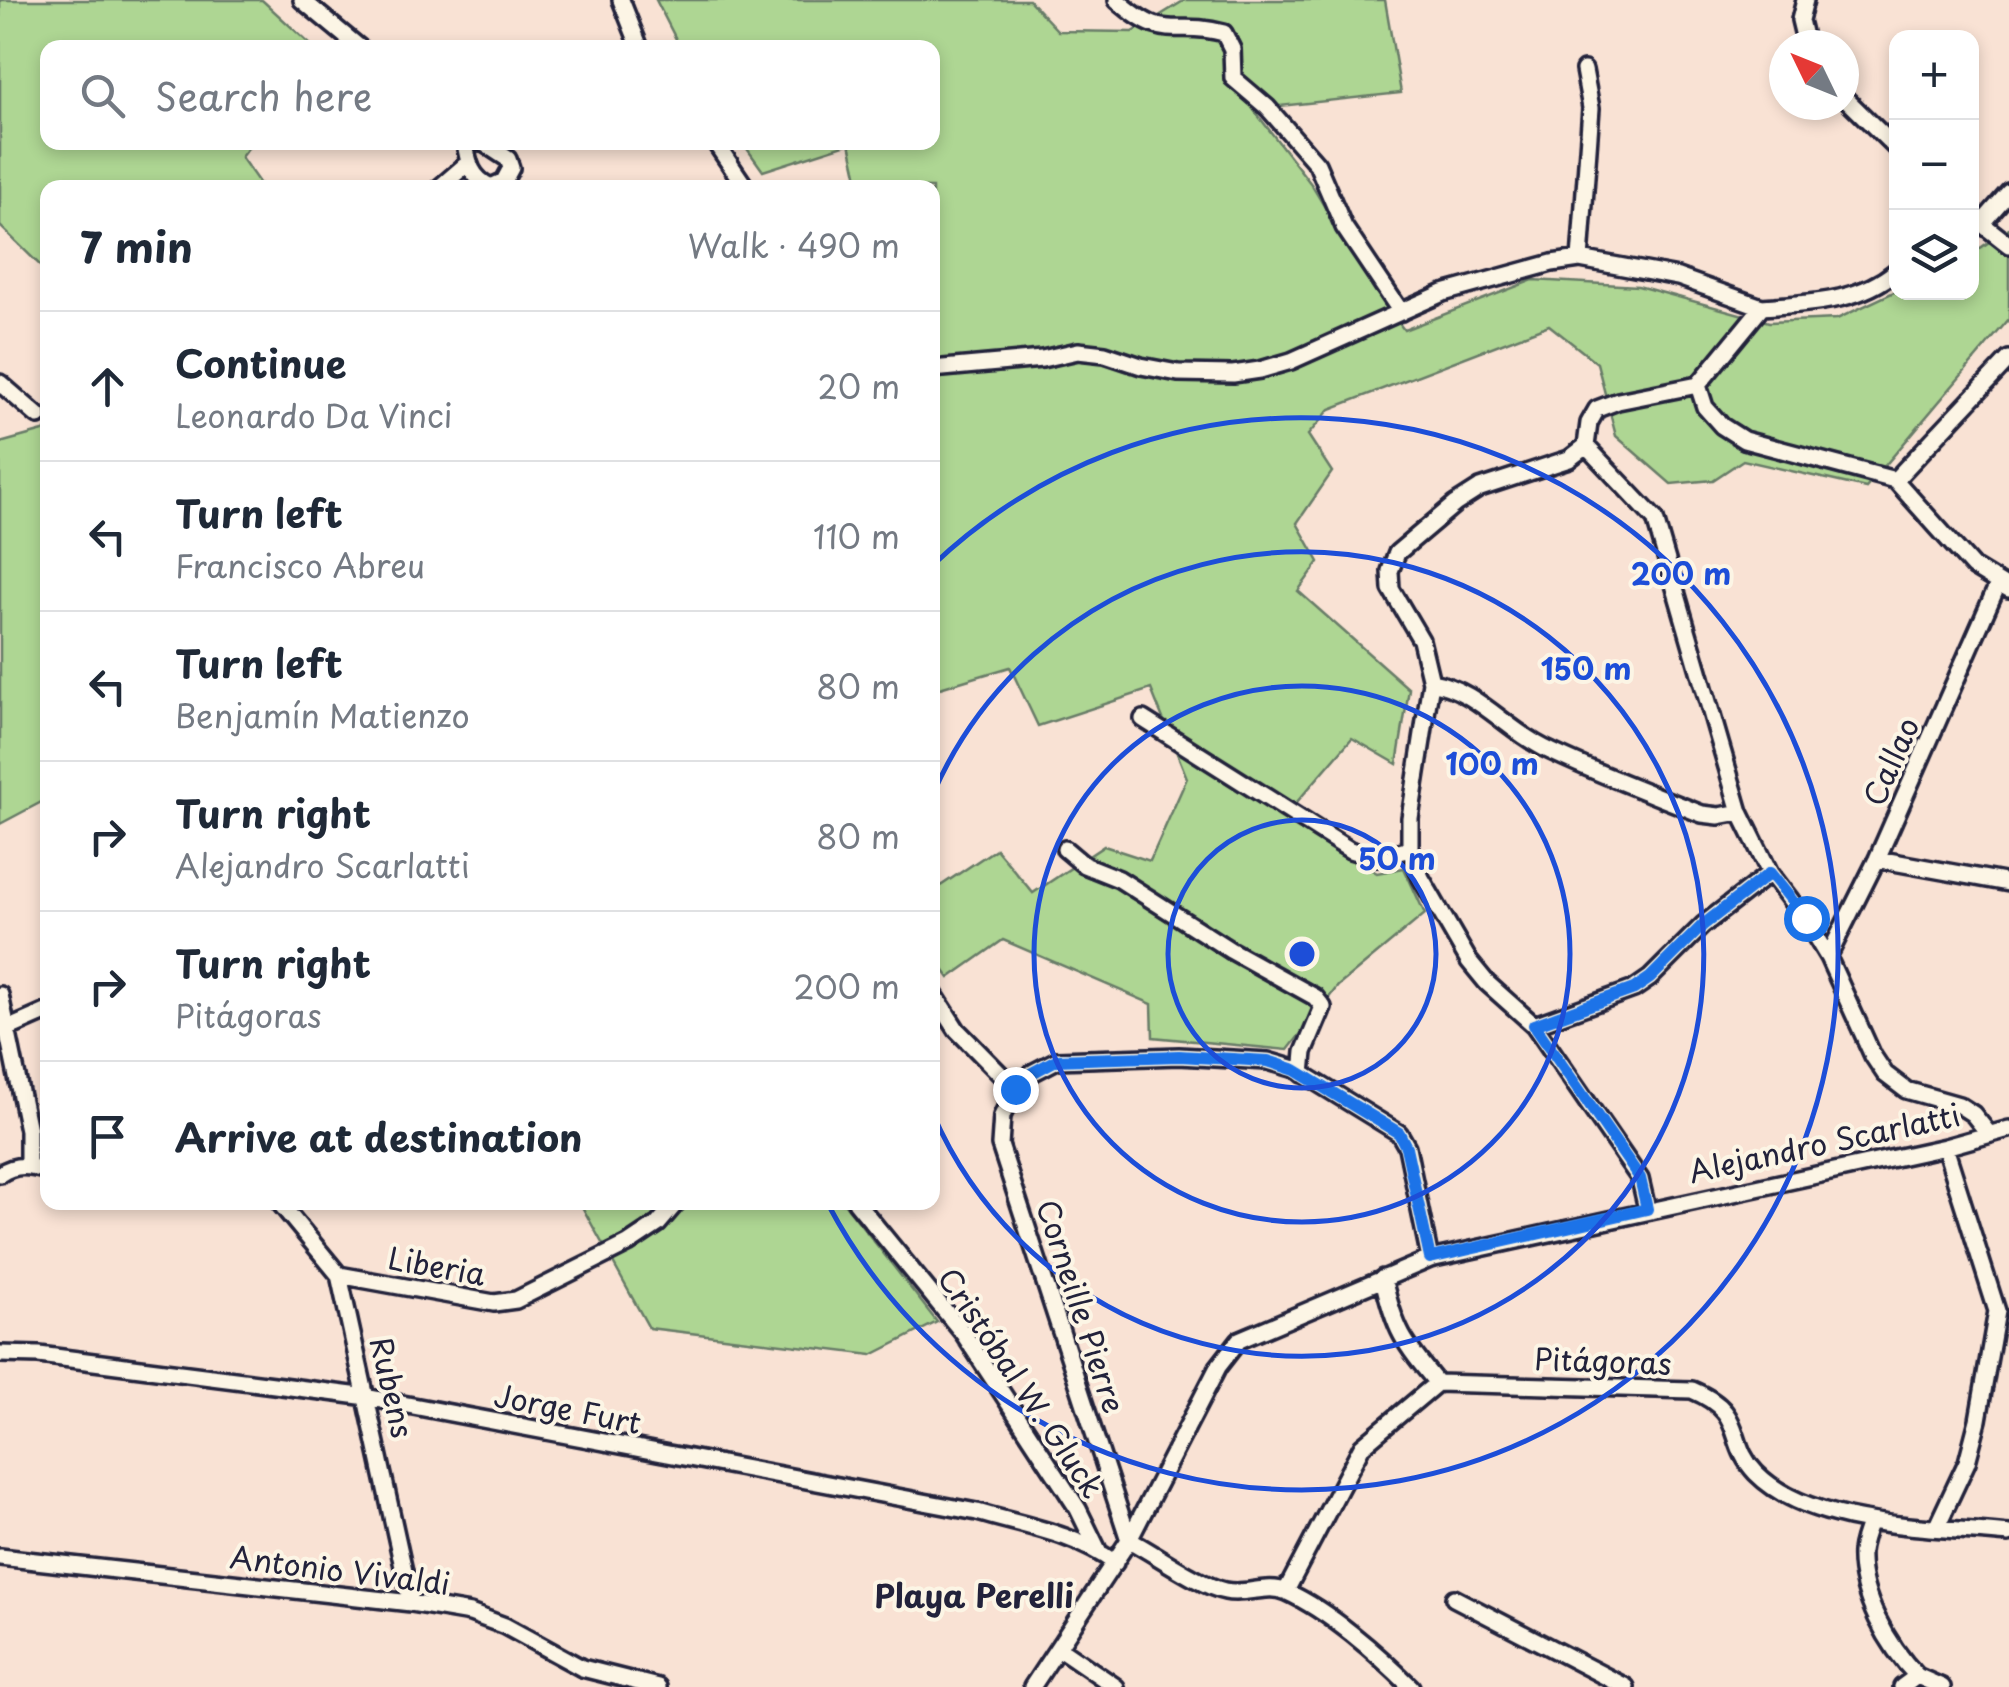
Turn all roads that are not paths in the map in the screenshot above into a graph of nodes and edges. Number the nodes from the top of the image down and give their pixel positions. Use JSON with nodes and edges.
{"nodes":[{"id":1,"x":302,"y":0,"type":"edge"},
{"id":2,"x":621,"y":0,"type":"edge"},
{"id":3,"x":1117,"y":0,"type":"edge"},
{"id":4,"x":1805,"y":0,"type":"edge"},
{"id":5,"x":1802,"y":30,"type":"edge"},
{"id":6,"x":350,"y":40,"type":"edge"},
{"id":7,"x":637,"y":40,"type":"edge"},
{"id":8,"x":1584,"y":70,"type":"dead end"},
{"id":9,"x":1859,"y":112,"type":"edge"},
{"id":10,"x":1889,"y":141,"type":"edge"},
{"id":11,"x":466,"y":150,"type":"edge"},
{"id":12,"x":494,"y":150,"type":"edge"},
{"id":13,"x":720,"y":150,"type":"edge"},
{"id":14,"x":468,"y":162,"type":"junction"},
{"id":15,"x":448,"y":180,"type":"edge"},
{"id":16,"x":479,"y":180,"type":"edge"},
{"id":17,"x":505,"y":180,"type":"edge"},
{"id":18,"x":740,"y":180,"type":"edge"},
{"id":19,"x":2009,"y":192,"type":"edge"},
{"id":20,"x":1979,"y":218,"type":"edge"},
{"id":21,"x":1979,"y":222,"type":"edge"},
{"id":22,"x":2009,"y":245,"type":"edge"},
{"id":23,"x":1580,"y":260,"type":"junction"},
{"id":24,"x":1889,"y":275,"type":"edge"},
{"id":25,"x":1762,"y":306,"type":"junction"},
{"id":26,"x":1401,"y":312,"type":"junction"},
{"id":27,"x":2009,"y":359,"type":"edge"},
{"id":28,"x":940,"y":368,"type":"edge"},
{"id":29,"x":0,"y":382,"type":"edge"},
{"id":30,"x":1698,"y":385,"type":"junction"},
{"id":31,"x":38,"y":416,"type":"dead end"},
{"id":32,"x":1586,"y":446,"type":"junction"},
{"id":33,"x":1895,"y":480,"type":"junction"},
{"id":34,"x":2003,"y":586,"type":"edge"},
{"id":35,"x":1431,"y":682,"type":"junction"},
{"id":36,"x":1143,"y":719,"type":"dead end"},
{"id":37,"x":1740,"y":812,"type":"junction"},
{"id":38,"x":1065,"y":849,"type":"dead end"},
{"id":39,"x":1410,"y":849,"type":"junction"},
{"id":40,"x":1877,"y":859,"type":"junction"},
{"id":41,"x":1770,"y":873,"type":"junction"},
{"id":42,"x":2009,"y":883,"type":"edge"},
{"id":43,"x":1828,"y":957,"type":"junction"},
{"id":44,"x":0,"y":995,"type":"edge"},
{"id":45,"x":940,"y":1003,"type":"edge"},
{"id":46,"x":40,"y":1015,"type":"edge"},
{"id":47,"x":1534,"y":1025,"type":"junction"},
{"id":48,"x":8,"y":1029,"type":"junction"},
{"id":49,"x":1302,"y":1074,"type":"junction"},
{"id":50,"x":1015,"y":1089,"type":"junction"},
{"id":51,"x":2009,"y":1129,"type":"edge"},
{"id":52,"x":1988,"y":1134,"type":"junction"},
{"id":53,"x":1945,"y":1146,"type":"junction"},
{"id":54,"x":28,"y":1165,"type":"junction"},
{"id":55,"x":40,"y":1169,"type":"edge"},
{"id":56,"x":0,"y":1174,"type":"edge"},
{"id":57,"x":1647,"y":1209,"type":"junction"},
{"id":58,"x":286,"y":1210,"type":"edge"},
{"id":59,"x":670,"y":1210,"type":"edge"},
{"id":60,"x":863,"y":1210,"type":"edge"},
{"id":61,"x":1430,"y":1258,"type":"junction"},
{"id":62,"x":339,"y":1275,"type":"junction"},
{"id":63,"x":1382,"y":1278,"type":"junction"},
{"id":64,"x":2003,"y":1312,"type":"edge"},
{"id":65,"x":0,"y":1354,"type":"edge"},
{"id":66,"x":1437,"y":1383,"type":"junction"},
{"id":67,"x":368,"y":1398,"type":"junction"},
{"id":68,"x":1870,"y":1521,"type":"junction"},
{"id":69,"x":1937,"y":1526,"type":"junction"},
{"id":70,"x":2009,"y":1534,"type":"edge"},
{"id":71,"x":1129,"y":1540,"type":"junction"},
{"id":72,"x":1098,"y":1550,"type":"junction"},
{"id":73,"x":0,"y":1558,"type":"edge"},
{"id":74,"x":1115,"y":1563,"type":"junction"},
{"id":75,"x":1286,"y":1591,"type":"junction"},
{"id":76,"x":1454,"y":1598,"type":"dead end"},
{"id":77,"x":411,"y":1603,"type":"junction"},
{"id":78,"x":1059,"y":1648,"type":"junction"},
{"id":79,"x":1916,"y":1676,"type":"junction"},
{"id":80,"x":658,"y":1687,"type":"edge"},
{"id":81,"x":1032,"y":1687,"type":"edge"},
{"id":82,"x":1116,"y":1687,"type":"edge"},
{"id":83,"x":1410,"y":1687,"type":"edge"},
{"id":84,"x":1626,"y":1687,"type":"edge"},
{"id":85,"x":1902,"y":1687,"type":"edge"},
{"id":86,"x":1942,"y":1687,"type":"edge"}],
"edges":[{"from":1,"to":6,"type":"street"},
{"from":2,"to":7,"type":"street"},
{"from":3,"to":26,"type":"street"},
{"from":4,"to":5,"type":"street"},
{"from":8,"to":23,"type":"street"},
{"from":9,"to":10,"type":"street"},
{"from":11,"to":14,"type":"street"},
{"from":12,"to":17,"type":"street"},
{"from":13,"to":18,"type":"street"},
{"from":14,"to":15,"type":"street"},
{"from":14,"to":16,"type":"street"},
{"from":19,"to":20,"type":"street"},
{"from":21,"to":22,"type":"street"},
{"from":23,"to":25,"type":"street"},
{"from":23,"to":26,"type":"street"},
{"from":24,"to":25,"type":"street"},
{"from":25,"to":30,"type":"street"},
{"from":26,"to":28,"type":"street"},
{"from":27,"to":33,"type":"street"},
{"from":29,"to":31,"type":"street"},
{"from":30,"to":32,"type":"street"},
{"from":30,"to":33,"type":"street"},
{"from":32,"to":35,"type":"street"},
{"from":32,"to":37,"type":"street"},
{"from":33,"to":34,"type":"street"},
{"from":34,"to":40,"type":"street","name":"Callao"},
{"from":35,"to":37,"type":"street"},
{"from":35,"to":39,"type":"street"},
{"from":36,"to":39,"type":"street"},
{"from":37,"to":41,"type":"street"},
{"from":38,"to":49,"type":"street"},
{"from":39,"to":47,"type":"street"},
{"from":40,"to":42,"type":"street"},
{"from":40,"to":43,"type":"street","name":"Callao"},
{"from":41,"to":43,"type":"street"},
{"from":41,"to":47,"type":"street"},
{"from":43,"to":52,"type":"street"},
{"from":44,"to":48,"type":"street"},
{"from":45,"to":50,"type":"street"},
{"from":46,"to":48,"type":"street"},
{"from":47,"to":57,"type":"street"},
{"from":48,"to":54,"type":"street"},
{"from":49,"to":50,"type":"street"},
{"from":49,"to":61,"type":"street"},
{"from":50,"to":71,"type":"street","name":"Corneille Pierre"},
{"from":51,"to":52,"type":"street","name":"Alejandro Scarlatti"},
{"from":52,"to":53,"type":"street","name":"Alejandro Scarlatti"},
{"from":53,"to":57,"type":"street","name":"Alejandro Scarlatti"},
{"from":53,"to":64,"type":"street"},
{"from":54,"to":55,"type":"street"},
{"from":54,"to":56,"type":"street"},
{"from":57,"to":61,"type":"street","name":"Alejandro Scarlatti"},
{"from":58,"to":62,"type":"street","name":"Rubens"},
{"from":59,"to":62,"type":"street","name":"Liberia"},
{"from":60,"to":72,"type":"street","name":"Cristóbal W. Gluck"},
{"from":61,"to":63,"type":"street","name":"Alejandro Scarlatti"},
{"from":62,"to":67,"type":"street","name":"Rubens"},
{"from":63,"to":66,"type":"street"},
{"from":63,"to":71,"type":"street","name":"Alejandro Scarlatti"},
{"from":64,"to":69,"type":"street"},
{"from":65,"to":67,"type":"street","name":"Jorge Furt"},
{"from":66,"to":68,"type":"street","name":"Pitágoras"},
{"from":66,"to":75,"type":"street"},
{"from":67,"to":72,"type":"street","name":"Jorge Furt"},
{"from":67,"to":77,"type":"street","name":"Rubens"},
{"from":68,"to":69,"type":"street","name":"Pitágoras"},
{"from":68,"to":79,"type":"street"},
{"from":69,"to":70,"type":"street","name":"Pitágoras"},
{"from":71,"to":74,"type":"street","name":"Alejandro Scarlatti"},
{"from":71,"to":75,"type":"street"},
{"from":72,"to":74,"type":"street","name":"Jorge Furt"},
{"from":73,"to":77,"type":"street","name":"Antonio Vivaldi"},
{"from":74,"to":78,"type":"street","name":"Alejandro Scarlatti"},
{"from":75,"to":83,"type":"street"},
{"from":76,"to":84,"type":"street"},
{"from":77,"to":80,"type":"street","name":"Antonio Vivaldi"},
{"from":78,"to":81,"type":"street","name":"Alejandro Scarlatti"},
{"from":78,"to":82,"type":"street"},
{"from":79,"to":85,"type":"street"},
{"from":79,"to":86,"type":"street"}]}
